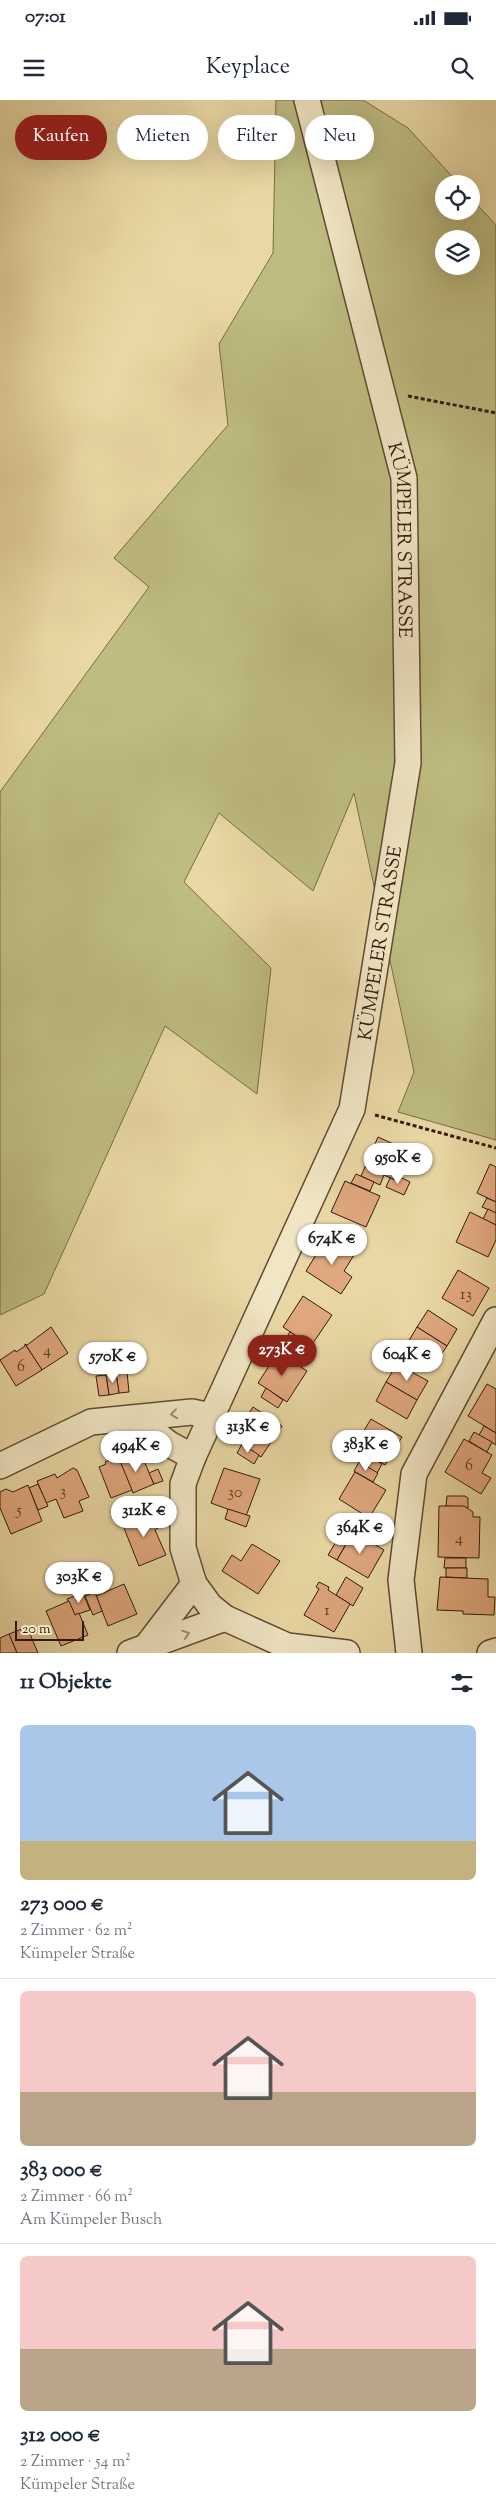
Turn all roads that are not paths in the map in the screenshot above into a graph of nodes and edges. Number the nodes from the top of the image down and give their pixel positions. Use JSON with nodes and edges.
{"nodes":[{"id":1,"x":307,"y":100,"type":"edge"},
{"id":2,"x":496,"y":1320,"type":"edge"},
{"id":3,"x":211,"y":1416,"type":"junction"},
{"id":4,"x":136,"y":1419,"type":"junction"},
{"id":5,"x":193,"y":1457,"type":"junction"},
{"id":6,"x":0,"y":1466,"type":"edge"},
{"id":7,"x":194,"y":1584,"type":"junction"},
{"id":8,"x":225,"y":1618,"type":"junction"},
{"id":9,"x":138,"y":1650,"type":"edge"},
{"id":10,"x":496,"y":1651,"type":"edge"},
{"id":11,"x":348,"y":1653,"type":"edge"},
{"id":12,"x":409,"y":1653,"type":"edge"},
{"id":13,"x":490,"y":1653,"type":"edge"}],
"edges":[{"from":1,"to":3,"type":"street","name":"KÜMPELER STRASSE"},
{"from":2,"to":12,"type":"street"},
{"from":3,"to":4,"type":"street","one_way":true},
{"from":3,"to":5,"type":"street","name":"KÜMPELER STRASSE"},
{"from":4,"to":5,"type":"street"},
{"from":4,"to":6,"type":"street"},
{"from":5,"to":7,"type":"street","name":"KÜMPELER STRASSE"},
{"from":7,"to":8,"type":"street","name":"KÜMPELER STRASSE"},
{"from":7,"to":9,"type":"street"},
{"from":9,"to":8,"type":"street","one_way":true},
{"from":8,"to":11,"type":"street","name":"KÜMPELER STRASSE"},
{"from":10,"to":13,"type":"street"}]}
